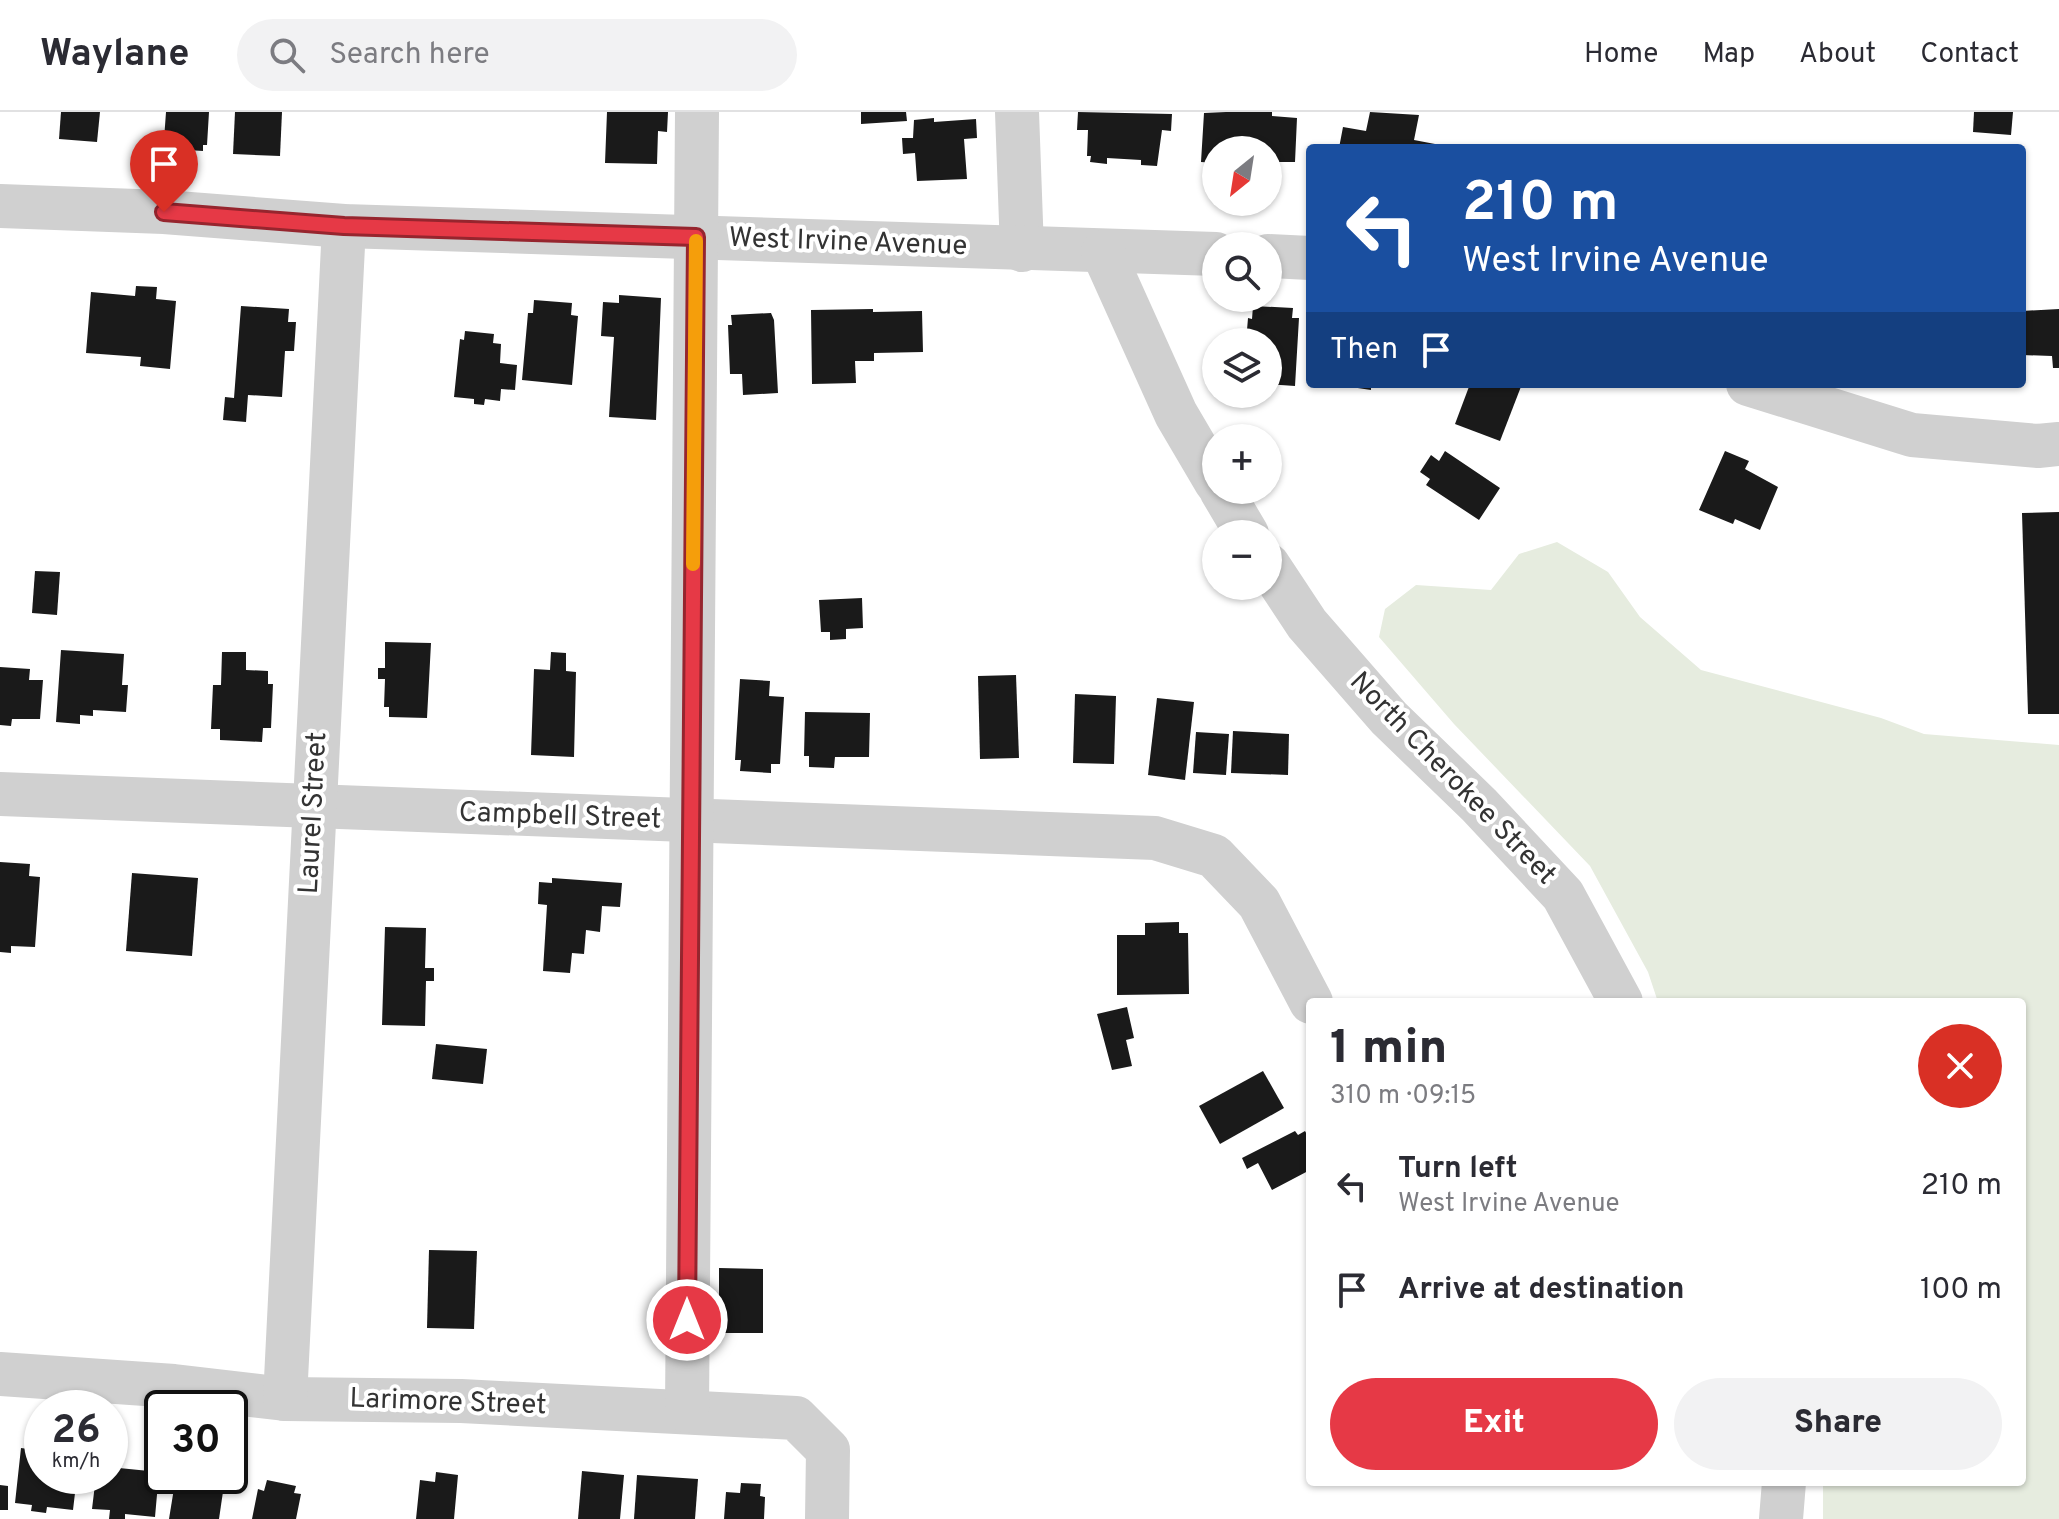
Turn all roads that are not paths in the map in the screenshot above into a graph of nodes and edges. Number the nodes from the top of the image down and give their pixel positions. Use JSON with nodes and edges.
{"nodes":[{"id":1,"x":697,"y":112,"type":"edge"},
{"id":2,"x":1017,"y":112,"type":"edge"},
{"id":3,"x":0,"y":206,"type":"edge"},
{"id":4,"x":344,"y":226,"type":"junction"},
{"id":5,"x":696,"y":237,"type":"junction"},
{"id":6,"x":1022,"y":250,"type":"junction"},
{"id":7,"x":1103,"y":252,"type":"junction"},
{"id":8,"x":1202,"y":254,"type":"edge"},
{"id":9,"x":1282,"y":257,"type":"edge"},
{"id":10,"x":1306,"y":258,"type":"edge"},
{"id":11,"x":1761,"y":388,"type":"edge"},
{"id":12,"x":2059,"y":444,"type":"edge"},
{"id":13,"x":1202,"y":458,"type":"edge"},
{"id":14,"x":1282,"y":586,"type":"edge"},
{"id":15,"x":0,"y":794,"type":"edge"},
{"id":16,"x":315,"y":807,"type":"junction"},
{"id":17,"x":691,"y":822,"type":"junction"},
{"id":18,"x":1309,"y":998,"type":"edge"},
{"id":19,"x":1619,"y":998,"type":"edge"},
{"id":20,"x":0,"y":1374,"type":"edge"},
{"id":21,"x":285,"y":1399,"type":"junction"},
{"id":22,"x":687,"y":1411,"type":"junction"},
{"id":23,"x":1784,"y":1486,"type":"edge"},
{"id":24,"x":827,"y":1512,"type":"edge"},
{"id":25,"x":1781,"y":1519,"type":"edge"}],
"edges":[{"from":1,"to":5,"type":"street"},
{"from":2,"to":6,"type":"street"},
{"from":3,"to":4,"type":"street","name":"West Irvine Avenue"},
{"from":4,"to":5,"type":"street","name":"West Irvine Avenue"},
{"from":4,"to":16,"type":"street","name":"Laurel Street"},
{"from":5,"to":6,"type":"street","name":"West Irvine Avenue"},
{"from":5,"to":17,"type":"street"},
{"from":6,"to":7,"type":"street","name":"West Irvine Avenue"},
{"from":7,"to":8,"type":"street","name":"West Irvine Avenue"},
{"from":7,"to":13,"type":"street"},
{"from":9,"to":10,"type":"street"},
{"from":11,"to":12,"type":"street"},
{"from":14,"to":19,"type":"street","name":"North Cherokee Street"},
{"from":15,"to":16,"type":"street","name":"Campbell Street"},
{"from":16,"to":17,"type":"street","name":"Campbell Street"},
{"from":16,"to":21,"type":"street","name":"Laurel Street"},
{"from":17,"to":18,"type":"street","name":"Campbell Street"},
{"from":17,"to":22,"type":"street"},
{"from":20,"to":21,"type":"street","name":"Larimore Street"},
{"from":21,"to":22,"type":"street","name":"Larimore Street"},
{"from":22,"to":24,"type":"street","name":"Larimore Street"},
{"from":23,"to":25,"type":"street"}]}
